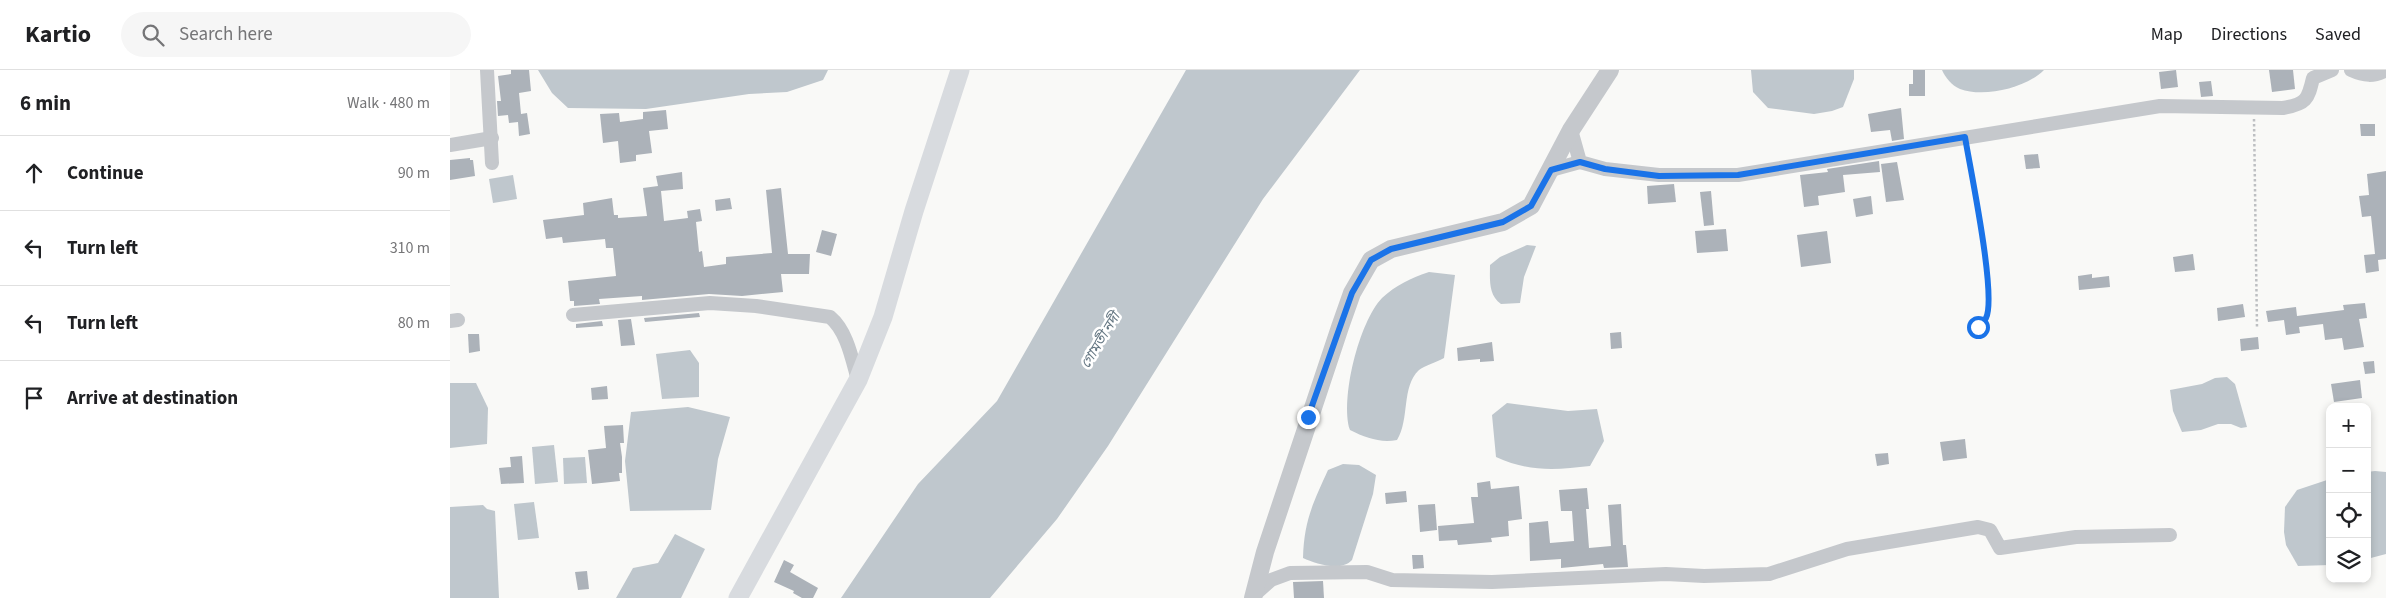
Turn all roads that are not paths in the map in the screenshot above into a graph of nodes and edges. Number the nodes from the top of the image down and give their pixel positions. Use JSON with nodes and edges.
{"nodes":[{"id":1,"x":487,"y":70,"type":"edge"},
{"id":2,"x":960,"y":70,"type":"edge"},
{"id":3,"x":1610,"y":70,"type":"edge"},
{"id":4,"x":2332,"y":70,"type":"edge"},
{"id":5,"x":2351,"y":70,"type":"edge"},
{"id":6,"x":2386,"y":70,"type":"edge"},
{"id":7,"x":1571,"y":130,"type":"junction"},
{"id":8,"x":492,"y":138,"type":"junction"},
{"id":9,"x":450,"y":145,"type":"edge"},
{"id":10,"x":1580,"y":162,"type":"junction"},
{"id":11,"x":492,"y":163,"type":"dead end"},
{"id":12,"x":1551,"y":170,"type":"junction"},
{"id":13,"x":573,"y":315,"type":"dead end"},
{"id":14,"x":858,"y":380,"type":"junction"},
{"id":15,"x":2170,"y":535,"type":"dead end"},
{"id":16,"x":1253,"y":597,"type":"edge"},
{"id":17,"x":738,"y":598,"type":"edge"}],
"edges":[{"from":1,"to":8,"type":"street"},
{"from":2,"to":14,"type":"main road"},
{"from":3,"to":7,"type":"street"},
{"from":4,"to":10,"type":"street"},
{"from":5,"to":6,"type":"street"},
{"from":7,"to":10,"type":"street"},
{"from":7,"to":12,"type":"street"},
{"from":8,"to":9,"type":"street"},
{"from":8,"to":11,"type":"street"},
{"from":10,"to":12,"type":"street"},
{"from":12,"to":16,"type":"street"},
{"from":13,"to":14,"type":"street"},
{"from":14,"to":17,"type":"main road"},
{"from":15,"to":16,"type":"street"}]}
